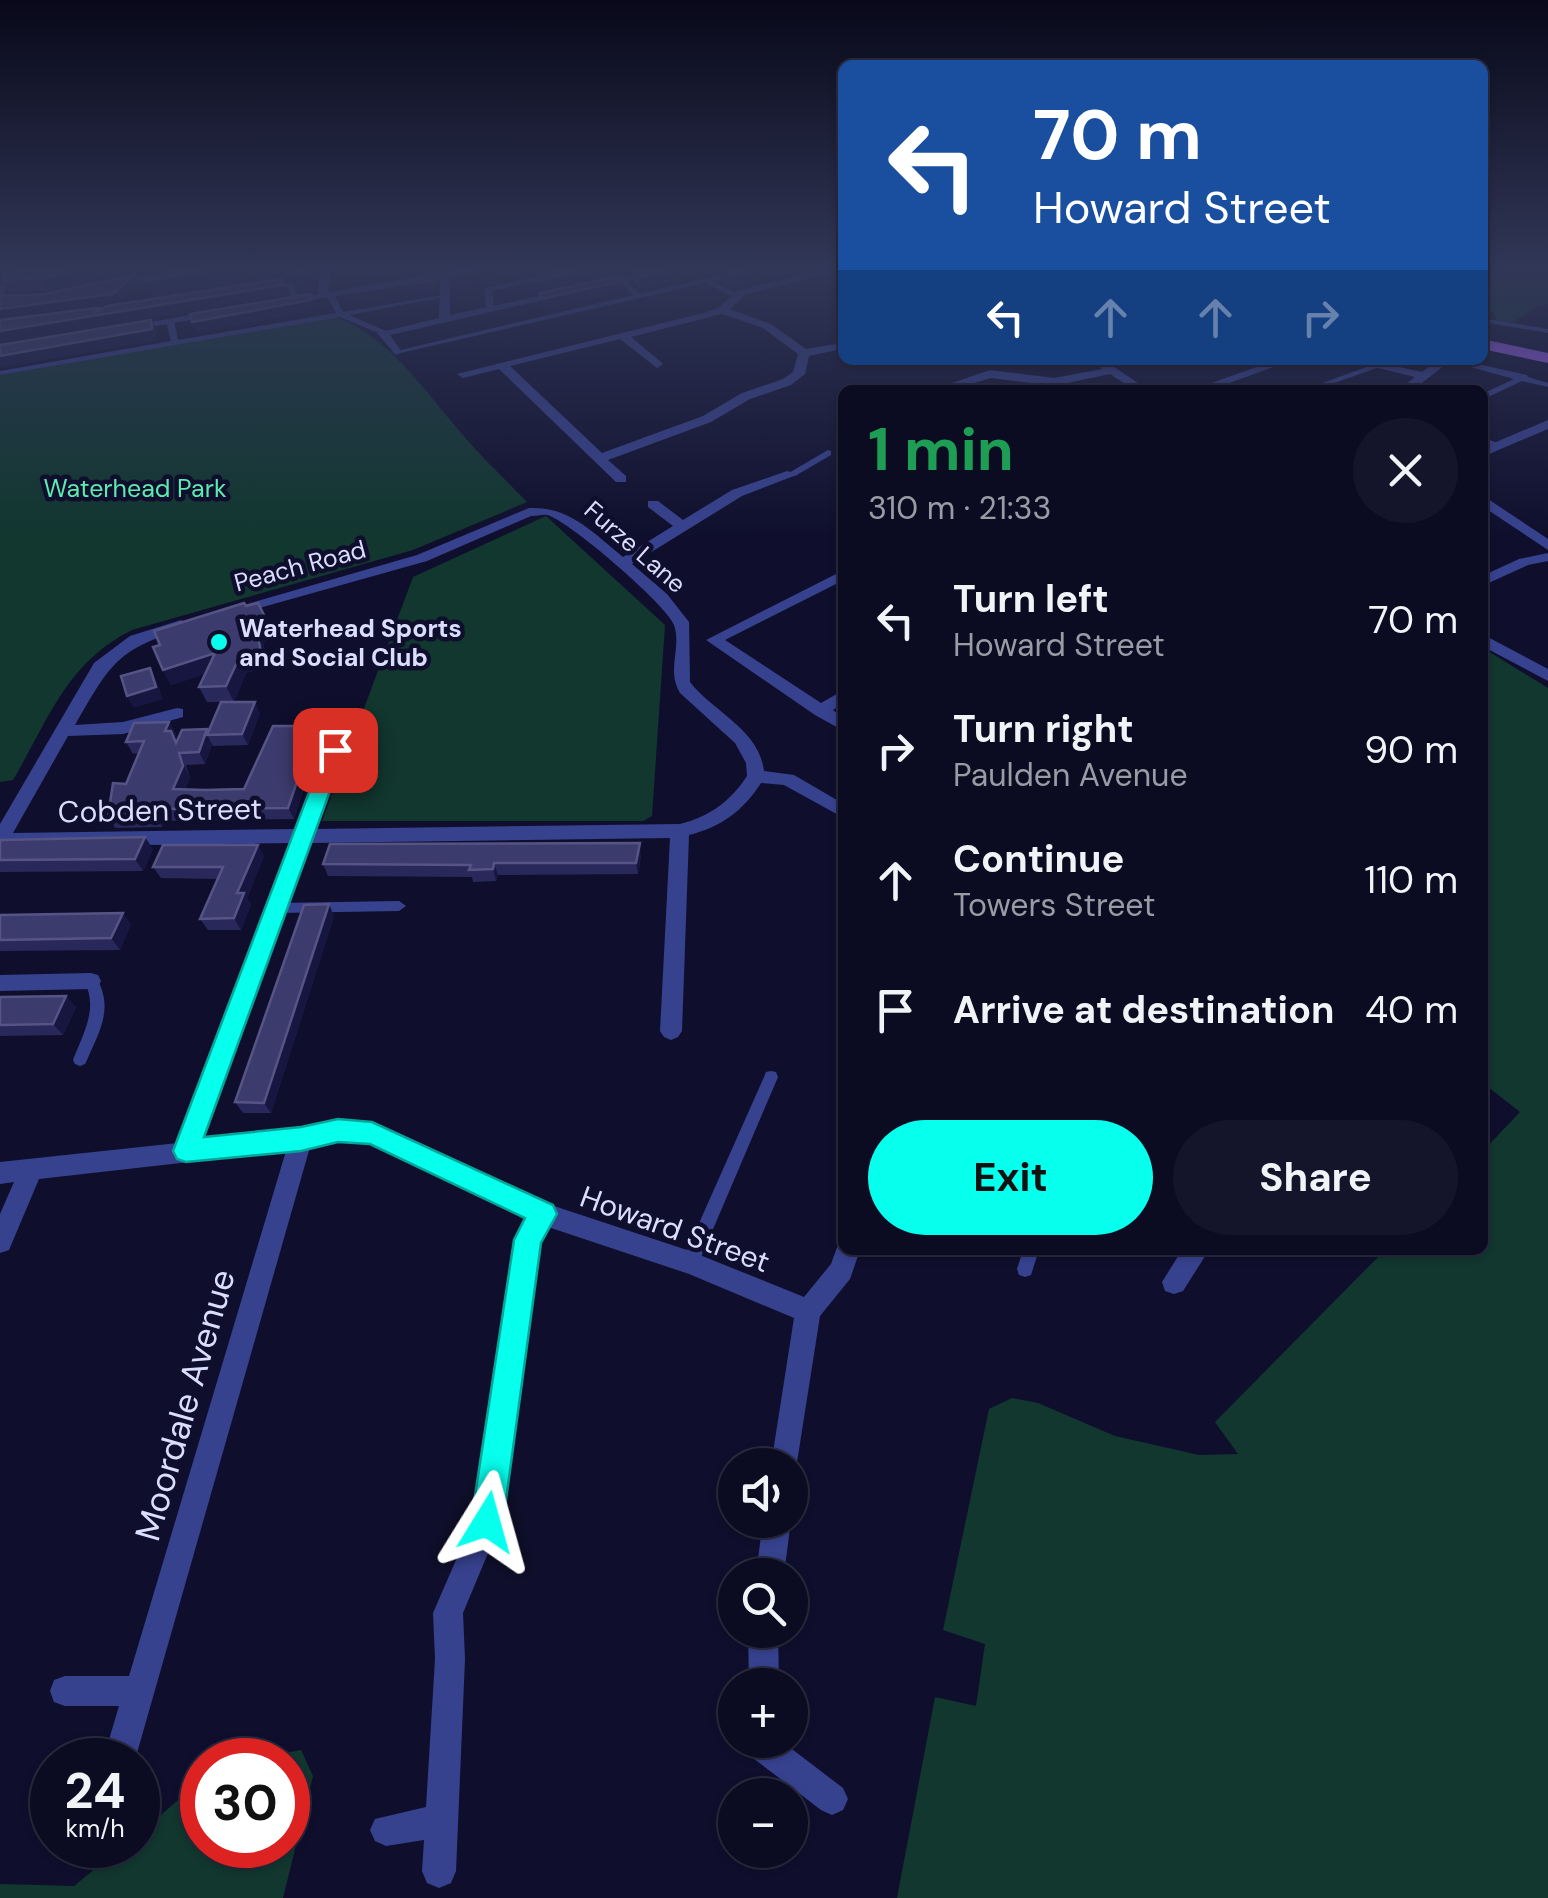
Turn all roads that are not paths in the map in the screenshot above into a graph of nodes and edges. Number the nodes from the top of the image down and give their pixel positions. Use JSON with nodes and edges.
{"nodes":[{"id":1,"x":78,"y":360,"type":"edge"},
{"id":2,"x":519,"y":360,"type":"edge"},
{"id":3,"x":651,"y":360,"type":"edge"},
{"id":4,"x":803,"y":360,"type":"edge"},
{"id":5,"x":501,"y":364,"type":"junction"},
{"id":6,"x":656,"y":364,"type":"dead end"},
{"id":7,"x":1105,"y":365,"type":"edge"},
{"id":8,"x":1273,"y":365,"type":"edge"},
{"id":9,"x":1374,"y":365,"type":"edge"},
{"id":10,"x":1440,"y":365,"type":"edge"},
{"id":11,"x":1468,"y":365,"type":"edge"},
{"id":12,"x":1378,"y":366,"type":"junction"},
{"id":13,"x":1112,"y":370,"type":"junction"},
{"id":14,"x":0,"y":373,"type":"edge"},
{"id":15,"x":463,"y":374,"type":"dead end"},
{"id":16,"x":1426,"y":376,"type":"junction"},
{"id":17,"x":1524,"y":378,"type":"junction"},
{"id":18,"x":954,"y":385,"type":"edge"},
{"id":19,"x":1134,"y":385,"type":"edge"},
{"id":20,"x":1213,"y":385,"type":"edge"},
{"id":21,"x":1322,"y":385,"type":"edge"},
{"id":22,"x":1412,"y":385,"type":"edge"},
{"id":23,"x":1548,"y":385,"type":"edge"},
{"id":24,"x":1488,"y":395,"type":"edge"},
{"id":25,"x":1548,"y":424,"type":"edge"},
{"id":26,"x":1488,"y":442,"type":"edge"},
{"id":27,"x":1497,"y":446,"type":"junction"},
{"id":28,"x":1488,"y":450,"type":"edge"},
{"id":29,"x":828,"y":453,"type":"dead end"},
{"id":30,"x":601,"y":458,"type":"junction"},
{"id":31,"x":792,"y":474,"type":"joint"},
{"id":32,"x":621,"y":479,"type":"dead end"},
{"id":33,"x":1488,"y":503,"type":"edge"},
{"id":34,"x":652,"y":504,"type":"dead end"},
{"id":35,"x":536,"y":510,"type":"joint"},
{"id":36,"x":684,"y":528,"type":"junction"},
{"id":37,"x":1548,"y":546,"type":"edge"},
{"id":38,"x":1548,"y":557,"type":"edge"},
{"id":39,"x":622,"y":566,"type":"junction"},
{"id":40,"x":838,"y":577,"type":"edge"},
{"id":41,"x":1488,"y":579,"type":"edge"},
{"id":42,"x":1488,"y":642,"type":"edge"},
{"id":43,"x":1548,"y":676,"type":"edge"},
{"id":44,"x":838,"y":699,"type":"edge"},
{"id":45,"x":821,"y":712,"type":"junction"},
{"id":46,"x":177,"y":713,"type":"dead end"},
{"id":47,"x":348,"y":715,"type":"dead end"},
{"id":48,"x":838,"y":722,"type":"edge"},
{"id":49,"x":62,"y":732,"type":"junction"},
{"id":50,"x":756,"y":776,"type":"junction"},
{"id":51,"x":838,"y":810,"type":"edge"},
{"id":52,"x":680,"y":831,"type":"junction"},
{"id":53,"x":305,"y":835,"type":"junction"},
{"id":54,"x":0,"y":839,"type":"edge"},
{"id":55,"x":399,"y":906,"type":"dead end"},
{"id":56,"x":278,"y":908,"type":"junction"},
{"id":57,"x":91,"y":982,"type":"joint"},
{"id":58,"x":0,"y":983,"type":"edge"},
{"id":59,"x":671,"y":1031,"type":"dead end"},
{"id":60,"x":80,"y":1060,"type":"dead end"},
{"id":61,"x":771,"y":1077,"type":"dead end"},
{"id":62,"x":301,"y":1139,"type":"junction"},
{"id":63,"x":186,"y":1151,"type":"junction"},
{"id":64,"x":31,"y":1170,"type":"junction"},
{"id":65,"x":0,"y":1173,"type":"edge"},
{"id":66,"x":544,"y":1214,"type":"junction"},
{"id":67,"x":0,"y":1242,"type":"edge"},
{"id":68,"x":846,"y":1255,"type":"edge"},
{"id":69,"x":1029,"y":1255,"type":"edge"},
{"id":70,"x":1194,"y":1255,"type":"edge"},
{"id":71,"x":690,"y":1263,"type":"junction"},
{"id":72,"x":1025,"y":1269,"type":"dead end"},
{"id":73,"x":1174,"y":1282,"type":"dead end"},
{"id":74,"x":808,"y":1311,"type":"junction"},
{"id":75,"x":788,"y":1448,"type":"edge"},
{"id":76,"x":65,"y":1691,"type":"dead end"},
{"id":77,"x":140,"y":1691,"type":"junction"},
{"id":78,"x":126,"y":1738,"type":"edge"},
{"id":79,"x":778,"y":1758,"type":"edge"},
{"id":80,"x":832,"y":1799,"type":"dead end"},
{"id":81,"x":442,"y":1821,"type":"junction"},
{"id":82,"x":386,"y":1830,"type":"dead end"},
{"id":83,"x":439,"y":1871,"type":"dead end"}],
"edges":[{"from":1,"to":14,"type":"lane"},
{"from":2,"to":5,"type":"street"},
{"from":3,"to":6,"type":"street"},
{"from":4,"to":30,"type":"street"},
{"from":5,"to":15,"type":"street"},
{"from":5,"to":30,"type":"street"},
{"from":7,"to":13,"type":"street"},
{"from":8,"to":20,"type":"street"},
{"from":9,"to":12,"type":"street"},
{"from":10,"to":16,"type":"street"},
{"from":11,"to":17,"type":"lane"},
{"from":12,"to":16,"type":"street"},
{"from":12,"to":21,"type":"lane"},
{"from":13,"to":18,"type":"street"},
{"from":13,"to":19,"type":"street"},
{"from":16,"to":22,"type":"street"},
{"from":17,"to":23,"type":"lane"},
{"from":17,"to":24,"type":"lane"},
{"from":25,"to":27,"type":"street"},
{"from":26,"to":27,"type":"lane"},
{"from":27,"to":28,"type":"street"},
{"from":29,"to":31,"type":"lane"},
{"from":30,"to":32,"type":"street"},
{"from":31,"to":36,"type":"street"},
{"from":33,"to":37,"type":"street"},
{"from":34,"to":36,"type":"street"},
{"from":35,"to":39,"type":"street","name":"Furze Lane"},
{"from":35,"to":49,"type":"street","name":"Peach Road"},
{"from":36,"to":39,"type":"street"},
{"from":38,"to":41,"type":"street"},
{"from":39,"to":50,"type":"street","name":"Furze Lane"},
{"from":40,"to":45,"type":"street"},
{"from":42,"to":43,"type":"street"},
{"from":44,"to":45,"type":"street"},
{"from":45,"to":48,"type":"street"},
{"from":46,"to":49,"type":"street"},
{"from":47,"to":53,"type":"street"},
{"from":49,"to":54,"type":"street","name":"Peach Road"},
{"from":50,"to":51,"type":"street"},
{"from":50,"to":52,"type":"street"},
{"from":52,"to":53,"type":"street","name":"Cobden Street"},
{"from":52,"to":59,"type":"street"},
{"from":53,"to":54,"type":"street","name":"Cobden Street"},
{"from":53,"to":56,"type":"street"},
{"from":55,"to":56,"type":"lane"},
{"from":56,"to":63,"type":"street"},
{"from":57,"to":58,"type":"street"},
{"from":57,"to":60,"type":"lane"},
{"from":61,"to":71,"type":"lane"},
{"from":62,"to":63,"type":"street","name":"Howard Street"},
{"from":62,"to":66,"type":"street","name":"Howard Street"},
{"from":62,"to":77,"type":"street","name":"Moordale Avenue"},
{"from":63,"to":64,"type":"street","name":"Howard Street"},
{"from":64,"to":65,"type":"street","name":"Howard Street"},
{"from":64,"to":67,"type":"street"},
{"from":66,"to":71,"type":"street","name":"Howard Street"},
{"from":66,"to":81,"type":"street"},
{"from":68,"to":74,"type":"street"},
{"from":69,"to":72,"type":"lane"},
{"from":70,"to":73,"type":"street"},
{"from":71,"to":74,"type":"street","name":"Howard Street"},
{"from":74,"to":75,"type":"street"},
{"from":76,"to":77,"type":"street"},
{"from":77,"to":78,"type":"street","name":"Moordale Avenue"},
{"from":79,"to":80,"type":"street"},
{"from":81,"to":82,"type":"street"},
{"from":81,"to":83,"type":"street"}]}
